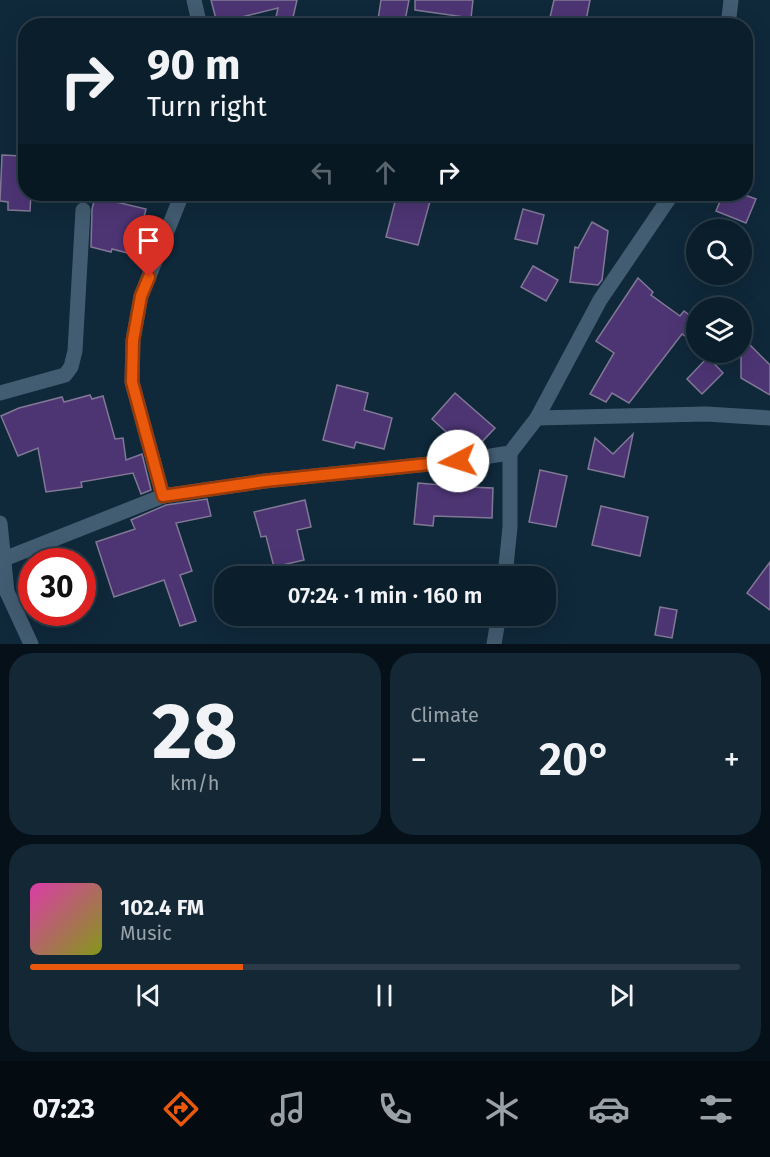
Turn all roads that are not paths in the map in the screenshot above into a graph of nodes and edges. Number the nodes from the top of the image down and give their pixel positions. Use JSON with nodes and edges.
{"nodes":[{"id":1,"x":194,"y":0,"type":"edge"},
{"id":2,"x":731,"y":0,"type":"edge"},
{"id":3,"x":199,"y":18,"type":"edge"},
{"id":4,"x":729,"y":18,"type":"edge"},
{"id":5,"x":179,"y":201,"type":"edge"},
{"id":6,"x":667,"y":201,"type":"edge"},
{"id":7,"x":83,"y":210,"type":"dead end"},
{"id":8,"x":0,"y":393,"type":"edge"},
{"id":9,"x":537,"y":418,"type":"junction"},
{"id":10,"x":770,"y":418,"type":"edge"},
{"id":11,"x":510,"y":453,"type":"junction"},
{"id":12,"x":163,"y":496,"type":"junction"},
{"id":13,"x":0,"y":523,"type":"edge"},
{"id":14,"x":4,"y":559,"type":"junction"},
{"id":15,"x":506,"y":566,"type":"edge"},
{"id":16,"x":497,"y":626,"type":"edge"},
{"id":17,"x":31,"y":644,"type":"edge"},
{"id":18,"x":494,"y":644,"type":"edge"}],
"edges":[{"from":1,"to":3,"type":"street"},
{"from":2,"to":4,"type":"street"},
{"from":5,"to":12,"type":"street"},
{"from":6,"to":9,"type":"street"},
{"from":7,"to":8,"type":"street"},
{"from":9,"to":10,"type":"street"},
{"from":9,"to":11,"type":"street"},
{"from":11,"to":12,"type":"street"},
{"from":11,"to":15,"type":"street"},
{"from":12,"to":14,"type":"street"},
{"from":13,"to":14,"type":"street"},
{"from":14,"to":17,"type":"street"},
{"from":16,"to":18,"type":"street"}]}
